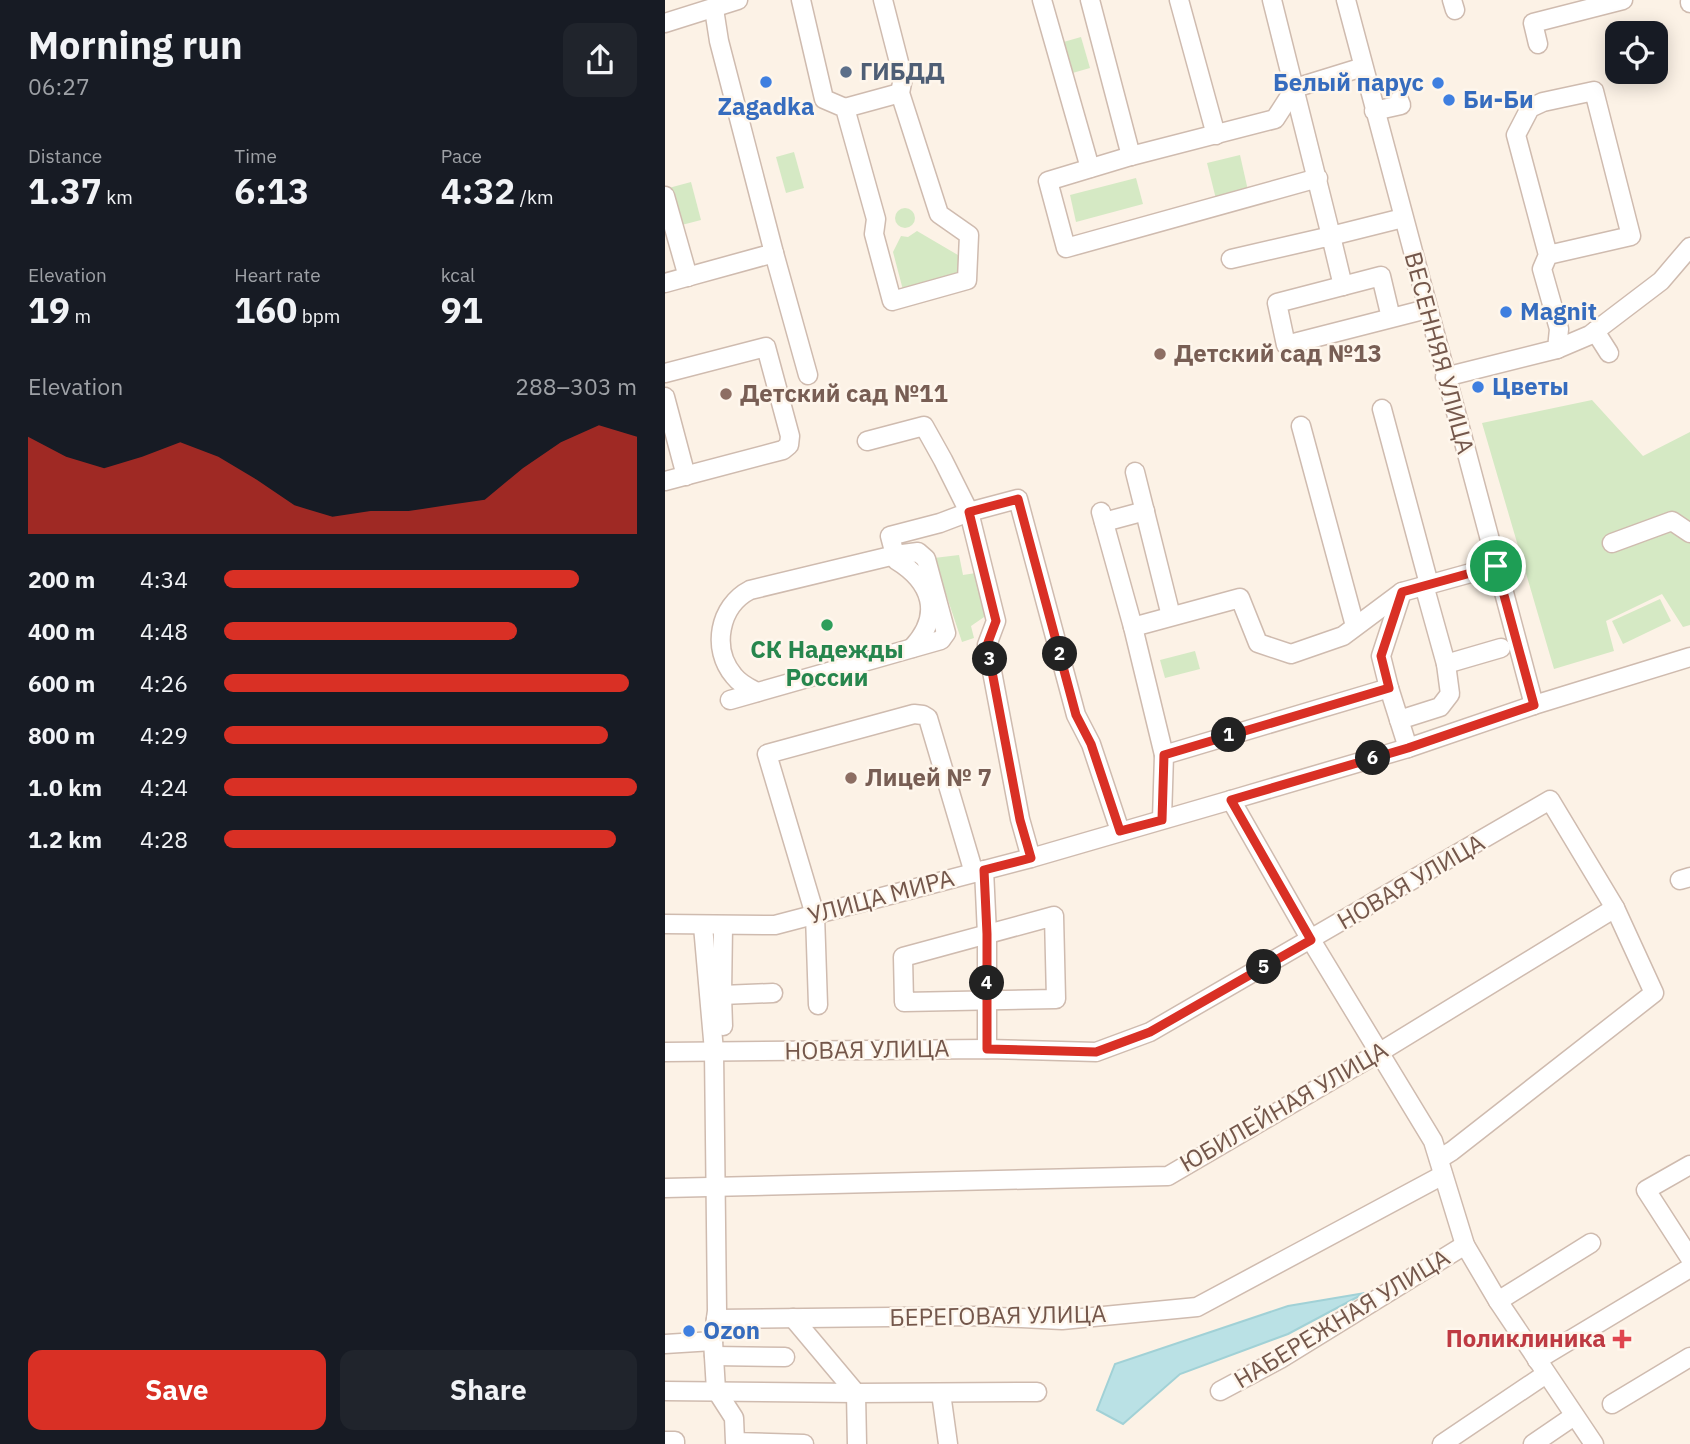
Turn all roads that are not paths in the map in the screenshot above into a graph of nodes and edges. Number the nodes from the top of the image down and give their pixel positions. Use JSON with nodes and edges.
{"nodes":[{"id":1,"x":735,"y":0,"type":"edge"},
{"id":2,"x":801,"y":0,"type":"edge"},
{"id":3,"x":883,"y":0,"type":"edge"},
{"id":4,"x":1042,"y":0,"type":"edge"},
{"id":5,"x":1090,"y":0,"type":"edge"},
{"id":6,"x":1179,"y":0,"type":"edge"},
{"id":7,"x":1272,"y":0,"type":"edge"},
{"id":8,"x":1346,"y":0,"type":"edge"},
{"id":9,"x":1621,"y":0,"type":"edge"},
{"id":10,"x":714,"y":9,"type":"junction"},
{"id":11,"x":665,"y":23,"type":"edge"},
{"id":12,"x":1538,"y":44,"type":"dead end"},
{"id":13,"x":1363,"y":67,"type":"junction"},
{"id":14,"x":1296,"y":88,"type":"junction"},
{"id":15,"x":900,"y":93,"type":"junction"},
{"id":16,"x":1399,"y":100,"type":"dead end"},
{"id":17,"x":845,"y":108,"type":"junction"},
{"id":18,"x":1374,"y":111,"type":"junction"},
{"id":19,"x":1216,"y":135,"type":"junction"},
{"id":20,"x":1131,"y":156,"type":"junction"},
{"id":21,"x":1090,"y":168,"type":"junction"},
{"id":22,"x":1318,"y":178,"type":"junction"},
{"id":23,"x":665,"y":196,"type":"edge"},
{"id":24,"x":1403,"y":218,"type":"junction"},
{"id":25,"x":1331,"y":236,"type":"junction"},
{"id":26,"x":1690,"y":247,"type":"edge"},
{"id":27,"x":774,"y":253,"type":"junction"},
{"id":28,"x":1548,"y":255,"type":"junction"},
{"id":29,"x":1231,"y":259,"type":"dead end"},
{"id":30,"x":688,"y":277,"type":"junction"},
{"id":31,"x":665,"y":284,"type":"edge"},
{"id":32,"x":1343,"y":286,"type":"junction"},
{"id":33,"x":1427,"y":309,"type":"junction"},
{"id":34,"x":1391,"y":318,"type":"junction"},
{"id":35,"x":1595,"y":331,"type":"junction"},
{"id":36,"x":1557,"y":349,"type":"junction"},
{"id":37,"x":1609,"y":353,"type":"dead end"},
{"id":38,"x":665,"y":373,"type":"edge"},
{"id":39,"x":808,"y":375,"type":"dead end"},
{"id":40,"x":1445,"y":377,"type":"junction"},
{"id":41,"x":665,"y":397,"type":"edge"},
{"id":42,"x":1382,"y":409,"type":"dead end"},
{"id":43,"x":1300,"y":426,"type":"dead end"},
{"id":44,"x":867,"y":441,"type":"dead end"},
{"id":45,"x":1135,"y":472,"type":"dead end"},
{"id":46,"x":686,"y":475,"type":"junction"},
{"id":47,"x":665,"y":481,"type":"edge"},
{"id":48,"x":1145,"y":511,"type":"junction"},
{"id":49,"x":969,"y":512,"type":"junction"},
{"id":50,"x":1690,"y":533,"type":"edge"},
{"id":51,"x":1612,"y":544,"type":"dead end"},
{"id":52,"x":895,"y":555,"type":"junction"},
{"id":53,"x":1496,"y":566,"type":"junction"},
{"id":54,"x":1427,"y":585,"type":"junction"},
{"id":55,"x":1402,"y":592,"type":"junction"},
{"id":56,"x":1171,"y":617,"type":"junction"},
{"id":57,"x":1355,"y":626,"type":"junction"},
{"id":58,"x":1133,"y":628,"type":"junction"},
{"id":59,"x":1501,"y":648,"type":"dead end"},
{"id":60,"x":1690,"y":657,"type":"edge"},
{"id":61,"x":1446,"y":664,"type":"junction"},
{"id":62,"x":1389,"y":688,"type":"junction"},
{"id":63,"x":757,"y":692,"type":"junction"},
{"id":64,"x":730,"y":699,"type":"dead end"},
{"id":65,"x":1534,"y":705,"type":"junction"},
{"id":66,"x":1399,"y":720,"type":"junction"},
{"id":67,"x":1408,"y":748,"type":"junction"},
{"id":68,"x":1164,"y":755,"type":"junction"},
{"id":69,"x":1231,"y":800,"type":"junction"},
{"id":70,"x":1162,"y":820,"type":"junction"},
{"id":71,"x":1120,"y":831,"type":"junction"},
{"id":72,"x":1031,"y":858,"type":"junction"},
{"id":73,"x":979,"y":871,"type":"junction"},
{"id":74,"x":1615,"y":908,"type":"junction"},
{"id":75,"x":815,"y":915,"type":"junction"},
{"id":76,"x":665,"y":924,"type":"edge"},
{"id":77,"x":703,"y":926,"type":"junction"},
{"id":78,"x":723,"y":926,"type":"junction"},
{"id":79,"x":987,"y":934,"type":"junction"},
{"id":80,"x":1311,"y":940,"type":"junction"},
{"id":81,"x":773,"y":993,"type":"dead end"},
{"id":82,"x":722,"y":995,"type":"junction"},
{"id":83,"x":987,"y":1000,"type":"junction"},
{"id":84,"x":818,"y":1005,"type":"dead end"},
{"id":85,"x":987,"y":1049,"type":"junction"},
{"id":86,"x":719,"y":1051,"type":"junction"},
{"id":87,"x":665,"y":1052,"type":"edge"},
{"id":88,"x":1380,"y":1052,"type":"junction"},
{"id":89,"x":1690,"y":1165,"type":"edge"},
{"id":90,"x":1441,"y":1167,"type":"junction"},
{"id":91,"x":721,"y":1187,"type":"junction"},
{"id":92,"x":665,"y":1188,"type":"edge"},
{"id":93,"x":1591,"y":1243,"type":"dead end"},
{"id":94,"x":1465,"y":1245,"type":"junction"},
{"id":95,"x":1690,"y":1258,"type":"edge"},
{"id":96,"x":1690,"y":1268,"type":"edge"},
{"id":97,"x":1498,"y":1301,"type":"junction"},
{"id":98,"x":793,"y":1318,"type":"junction"},
{"id":99,"x":721,"y":1319,"type":"junction"},
{"id":100,"x":665,"y":1344,"type":"edge"},
{"id":101,"x":714,"y":1348,"type":"junction"},
{"id":102,"x":785,"y":1357,"type":"dead end"},
{"id":103,"x":1690,"y":1357,"type":"edge"},
{"id":104,"x":1542,"y":1367,"type":"junction"},
{"id":105,"x":716,"y":1390,"type":"junction"},
{"id":106,"x":665,"y":1391,"type":"edge"},
{"id":107,"x":1220,"y":1391,"type":"dead end"},
{"id":108,"x":940,"y":1392,"type":"junction"},
{"id":109,"x":1037,"y":1392,"type":"dead end"},
{"id":110,"x":856,"y":1393,"type":"junction"},
{"id":111,"x":1612,"y":1404,"type":"dead end"},
{"id":112,"x":1574,"y":1416,"type":"junction"},
{"id":113,"x":665,"y":1441,"type":"edge"},
{"id":114,"x":675,"y":1444,"type":"edge"},
{"id":115,"x":804,"y":1444,"type":"edge"},
{"id":116,"x":857,"y":1444,"type":"edge"},
{"id":117,"x":947,"y":1444,"type":"edge"},
{"id":118,"x":1442,"y":1444,"type":"edge"},
{"id":119,"x":1533,"y":1444,"type":"edge"},
{"id":120,"x":1594,"y":1444,"type":"edge"}],
"edges":[{"from":1,"to":10,"type":"street"},
{"from":2,"to":17,"type":"street"},
{"from":3,"to":15,"type":"street"},
{"from":4,"to":21,"type":"street"},
{"from":5,"to":20,"type":"street"},
{"from":6,"to":19,"type":"street"},
{"from":7,"to":14,"type":"street"},
{"from":8,"to":13,"type":"street","name":"ВЕСЕННЯЯ УЛИЦА"},
{"from":9,"to":12,"type":"street"},
{"from":10,"to":11,"type":"street"},
{"from":10,"to":27,"type":"street"},
{"from":13,"to":14,"type":"street"},
{"from":13,"to":18,"type":"street","name":"ВЕСЕННЯЯ УЛИЦА"},
{"from":14,"to":19,"type":"street"},
{"from":14,"to":22,"type":"street"},
{"from":15,"to":17,"type":"street"},
{"from":15,"to":17,"type":"street"},
{"from":16,"to":18,"type":"street"},
{"from":18,"to":24,"type":"street","name":"ВЕСЕННЯЯ УЛИЦА"},
{"from":19,"to":20,"type":"street"},
{"from":20,"to":21,"type":"street"},
{"from":21,"to":22,"type":"street"},
{"from":22,"to":25,"type":"street"},
{"from":23,"to":30,"type":"street"},
{"from":24,"to":25,"type":"street"},
{"from":24,"to":33,"type":"street","name":"ВЕСЕННЯЯ УЛИЦА"},
{"from":25,"to":29,"type":"street"},
{"from":25,"to":32,"type":"street"},
{"from":26,"to":35,"type":"street"},
{"from":27,"to":30,"type":"street"},
{"from":27,"to":39,"type":"street"},
{"from":28,"to":28,"type":"street"},
{"from":28,"to":36,"type":"street"},
{"from":30,"to":31,"type":"street"},
{"from":32,"to":34,"type":"street"},
{"from":32,"to":34,"type":"street"},
{"from":33,"to":34,"type":"street"},
{"from":33,"to":40,"type":"street","name":"ВЕСЕННЯЯ УЛИЦА"},
{"from":35,"to":36,"type":"street"},
{"from":35,"to":37,"type":"street"},
{"from":36,"to":40,"type":"street"},
{"from":38,"to":46,"type":"street"},
{"from":40,"to":53,"type":"street","name":"ВЕСЕННЯЯ УЛИЦА"},
{"from":41,"to":46,"type":"street"},
{"from":42,"to":54,"type":"street"},
{"from":43,"to":57,"type":"street"},
{"from":44,"to":49,"type":"street"},
{"from":45,"to":48,"type":"street"},
{"from":46,"to":47,"type":"street"},
{"from":48,"to":56,"type":"street"},
{"from":48,"to":58,"type":"street"},
{"from":49,"to":52,"type":"street"},
{"from":49,"to":71,"type":"street"},
{"from":49,"to":72,"type":"street"},
{"from":50,"to":51,"type":"street"},
{"from":52,"to":63,"type":"street"},
{"from":52,"to":63,"type":"street"},
{"from":53,"to":54,"type":"street"},
{"from":53,"to":65,"type":"street","name":"ВЕСЕННЯЯ УЛИЦА"},
{"from":54,"to":55,"type":"street"},
{"from":54,"to":61,"type":"street"},
{"from":55,"to":57,"type":"street"},
{"from":55,"to":62,"type":"street"},
{"from":56,"to":57,"type":"street"},
{"from":56,"to":58,"type":"street"},
{"from":58,"to":68,"type":"street"},
{"from":59,"to":61,"type":"street"},
{"from":60,"to":65,"type":"street","name":"УЛИЦА МИРА"},
{"from":61,"to":66,"type":"street"},
{"from":62,"to":66,"type":"street"},
{"from":62,"to":68,"type":"street"},
{"from":63,"to":64,"type":"street"},
{"from":65,"to":67,"type":"street","name":"УЛИЦА МИРА"},
{"from":66,"to":67,"type":"street"},
{"from":67,"to":69,"type":"street","name":"УЛИЦА МИРА"},
{"from":68,"to":70,"type":"street"},
{"from":69,"to":70,"type":"street","name":"УЛИЦА МИРА"},
{"from":69,"to":80,"type":"street"},
{"from":70,"to":71,"type":"street","name":"УЛИЦА МИРА"},
{"from":71,"to":72,"type":"street","name":"УЛИЦА МИРА"},
{"from":72,"to":73,"type":"street","name":"УЛИЦА МИРА"},
{"from":73,"to":75,"type":"street","name":"УЛИЦА МИРА"},
{"from":73,"to":75,"type":"street"},
{"from":73,"to":79,"type":"street"},
{"from":74,"to":80,"type":"street","name":"НОВАЯ УЛИЦА"},
{"from":74,"to":88,"type":"street","name":"ЮБИЛЕЙНАЯ УЛИЦА"},
{"from":74,"to":90,"type":"street","name":"БЕРЕГОВАЯ УЛИЦА"},
{"from":75,"to":78,"type":"street","name":"УЛИЦА МИРА"},
{"from":75,"to":84,"type":"street"},
{"from":76,"to":77,"type":"street","name":"УЛИЦА МИРА"},
{"from":77,"to":78,"type":"street","name":"УЛИЦА МИРА"},
{"from":77,"to":86,"type":"street"},
{"from":78,"to":82,"type":"street"},
{"from":79,"to":83,"type":"street"},
{"from":79,"to":83,"type":"street"},
{"from":79,"to":83,"type":"street"},
{"from":80,"to":85,"type":"street","name":"НОВАЯ УЛИЦА"},
{"from":80,"to":88,"type":"street"},
{"from":81,"to":82,"type":"street"},
{"from":82,"to":86,"type":"street"},
{"from":83,"to":85,"type":"street"},
{"from":85,"to":86,"type":"street","name":"НОВАЯ УЛИЦА"},
{"from":86,"to":87,"type":"street","name":"НОВАЯ УЛИЦА"},
{"from":86,"to":91,"type":"street"},
{"from":88,"to":90,"type":"street"},
{"from":88,"to":91,"type":"street","name":"ЮБИЛЕЙНАЯ УЛИЦА"},
{"from":89,"to":95,"type":"street"},
{"from":90,"to":94,"type":"street"},
{"from":90,"to":98,"type":"street","name":"БЕРЕГОВАЯ УЛИЦА"},
{"from":91,"to":92,"type":"street","name":"ЮБИЛЕЙНАЯ УЛИЦА"},
{"from":91,"to":99,"type":"street"},
{"from":93,"to":97,"type":"street"},
{"from":94,"to":97,"type":"street"},
{"from":94,"to":107,"type":"street","name":"НАБЕРЕЖНАЯ УЛИЦА"},
{"from":96,"to":104,"type":"street"},
{"from":97,"to":104,"type":"street"},
{"from":98,"to":99,"type":"street","name":"БЕРЕГОВАЯ УЛИЦА"},
{"from":98,"to":110,"type":"street"},
{"from":99,"to":101,"type":"street"},
{"from":100,"to":101,"type":"street"},
{"from":101,"to":102,"type":"street"},
{"from":101,"to":105,"type":"street"},
{"from":103,"to":111,"type":"street"},
{"from":104,"to":112,"type":"street"},
{"from":104,"to":118,"type":"street"},
{"from":105,"to":106,"type":"street"},
{"from":105,"to":110,"type":"street"},
{"from":105,"to":115,"type":"street"},
{"from":108,"to":109,"type":"street"},
{"from":108,"to":110,"type":"street"},
{"from":108,"to":117,"type":"street"},
{"from":110,"to":116,"type":"street"},
{"from":112,"to":119,"type":"street"},
{"from":112,"to":120,"type":"street"},
{"from":113,"to":114,"type":"street"}]}
